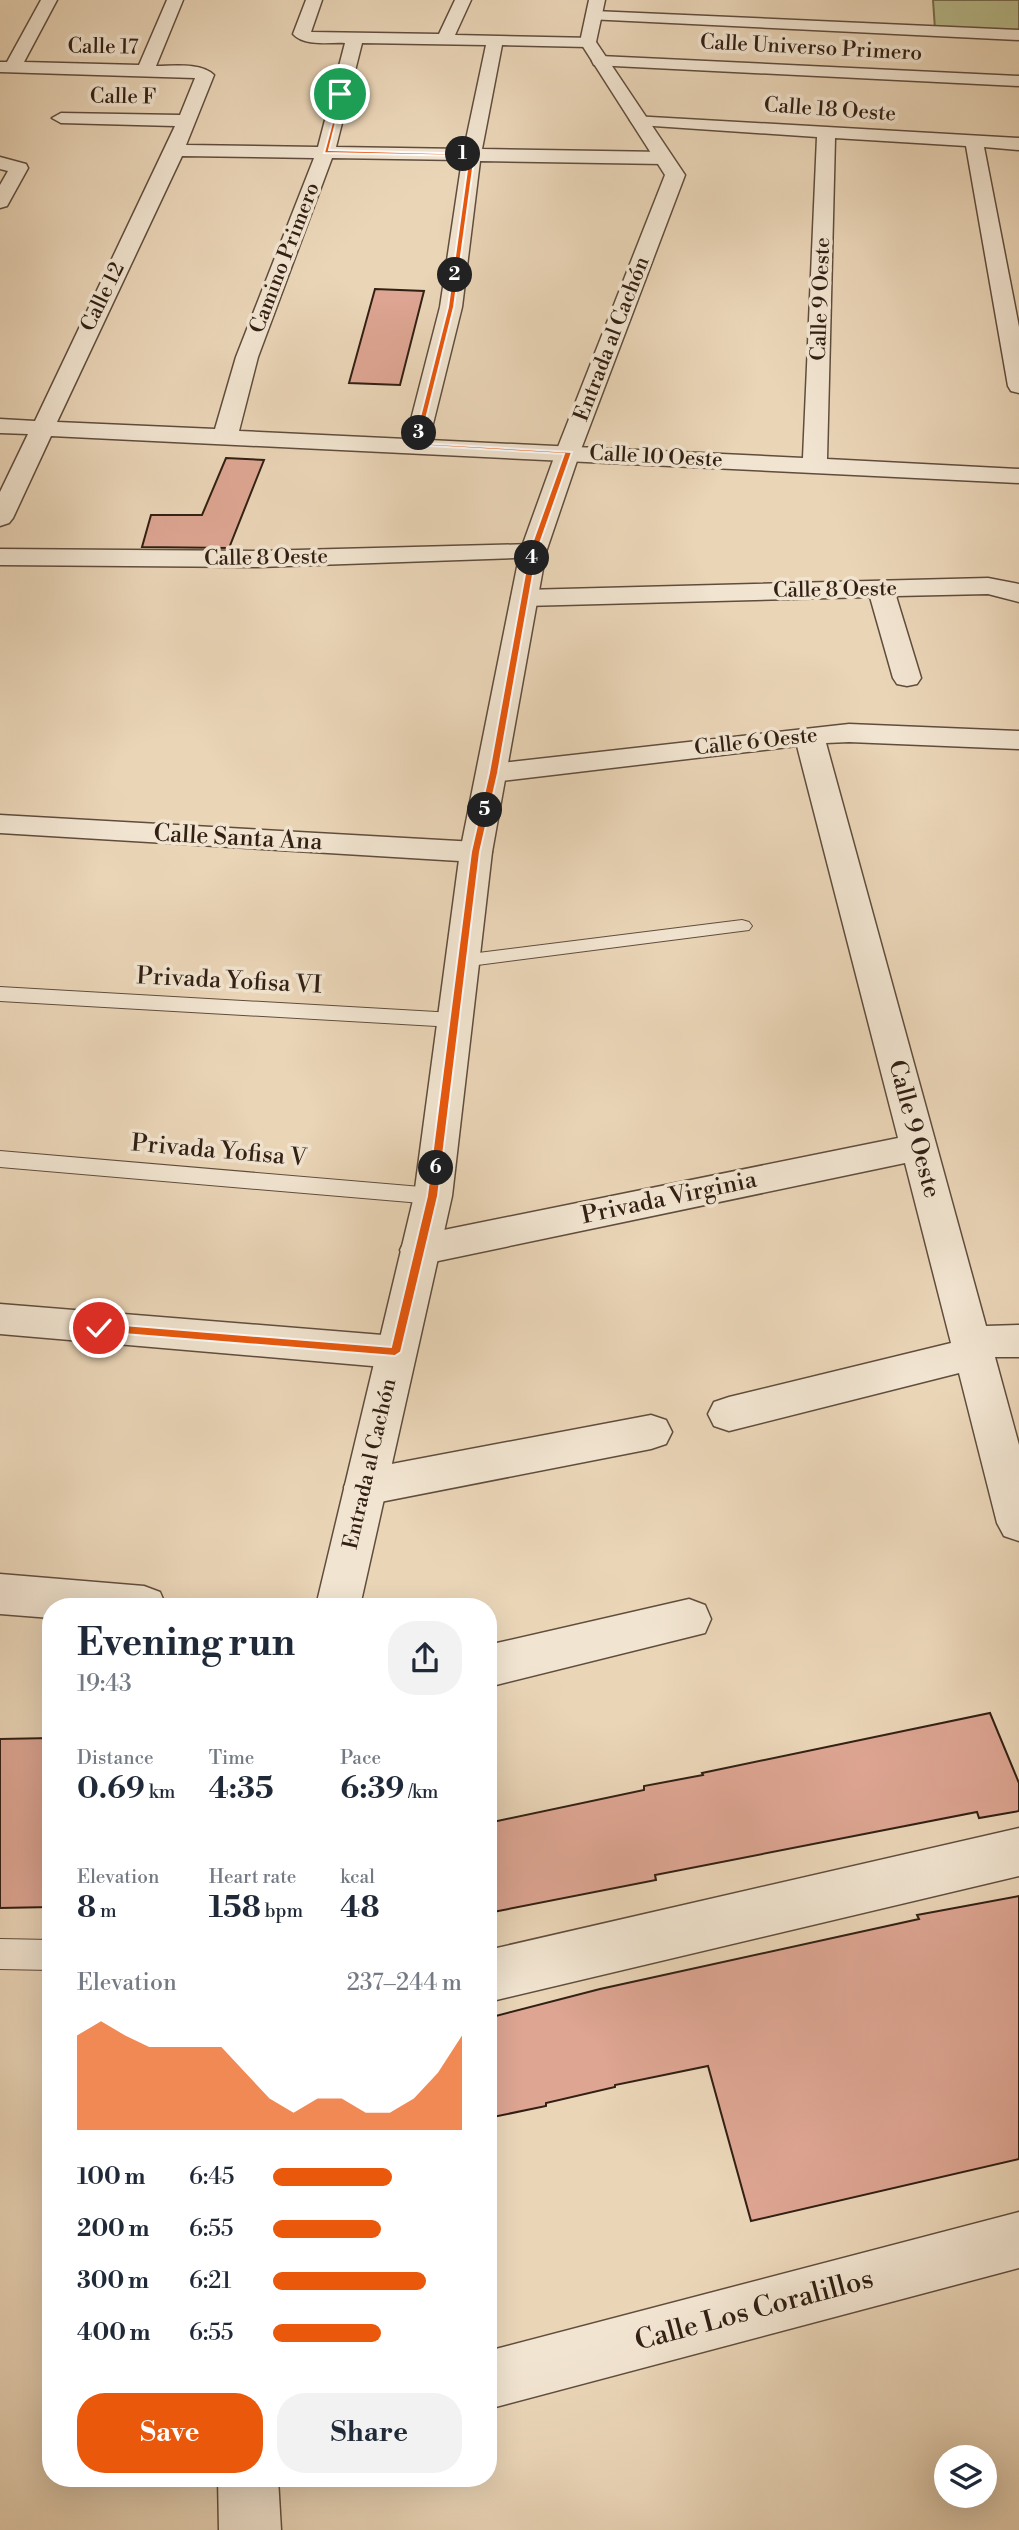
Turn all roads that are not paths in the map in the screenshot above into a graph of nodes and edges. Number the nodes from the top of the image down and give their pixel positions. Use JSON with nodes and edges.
{"nodes":[{"id":1,"x":49,"y":0,"type":"edge"},
{"id":2,"x":175,"y":0,"type":"edge"},
{"id":3,"x":314,"y":0,"type":"edge"},
{"id":4,"x":463,"y":0,"type":"edge"},
{"id":5,"x":930,"y":10,"type":"dead end"},
{"id":6,"x":595,"y":30,"type":"edge"},
{"id":7,"x":933,"y":31,"type":"junction"},
{"id":8,"x":1019,"y":35,"type":"edge"},
{"id":9,"x":355,"y":38,"type":"junction"},
{"id":10,"x":446,"y":40,"type":"junction"},
{"id":11,"x":495,"y":40,"type":"junction"},
{"id":12,"x":6,"y":68,"type":"edge"},
{"id":13,"x":145,"y":71,"type":"junction"},
{"id":14,"x":205,"y":75,"type":"joint"},
{"id":15,"x":1019,"y":81,"type":"edge"},
{"id":16,"x":61,"y":118,"type":"dead end"},
{"id":17,"x":639,"y":120,"type":"junction"},
{"id":18,"x":185,"y":121,"type":"junction"},
{"id":19,"x":826,"y":133,"type":"junction"},
{"id":20,"x":974,"y":141,"type":"junction"},
{"id":21,"x":1019,"y":144,"type":"edge"},
{"id":22,"x":174,"y":150,"type":"junction"},
{"id":23,"x":326,"y":151,"type":"junction"},
{"id":24,"x":472,"y":154,"type":"junction"},
{"id":25,"x":664,"y":158,"type":"junction"},
{"id":26,"x":0,"y":163,"type":"edge"},
{"id":27,"x":0,"y":202,"type":"edge"},
{"id":28,"x":1013,"y":314,"type":"edge"},
{"id":29,"x":1019,"y":386,"type":"edge"},
{"id":30,"x":0,"y":426,"type":"edge"},
{"id":31,"x":40,"y":428,"type":"junction"},
{"id":32,"x":225,"y":437,"type":"junction"},
{"id":33,"x":416,"y":445,"type":"junction"},
{"id":34,"x":568,"y":452,"type":"junction"},
{"id":35,"x":815,"y":465,"type":"junction"},
{"id":36,"x":1019,"y":476,"type":"edge"},
{"id":37,"x":0,"y":518,"type":"edge"},
{"id":38,"x":533,"y":552,"type":"junction"},
{"id":39,"x":0,"y":557,"type":"edge"},
{"id":40,"x":881,"y":589,"type":"junction"},
{"id":41,"x":1019,"y":594,"type":"edge"},
{"id":42,"x":524,"y":598,"type":"junction"},
{"id":43,"x":907,"y":678,"type":"dead end"},
{"id":44,"x":809,"y":736,"type":"junction"},
{"id":45,"x":1019,"y":740,"type":"edge"},
{"id":46,"x":493,"y":773,"type":"junction"},
{"id":47,"x":0,"y":824,"type":"edge"},
{"id":48,"x":475,"y":852,"type":"junction"},
{"id":49,"x":742,"y":926,"type":"dead end"},
{"id":50,"x":462,"y":961,"type":"junction"},
{"id":51,"x":0,"y":994,"type":"edge"},
{"id":52,"x":454,"y":1020,"type":"junction"},
{"id":53,"x":918,"y":1147,"type":"junction"},
{"id":54,"x":0,"y":1159,"type":"edge"},
{"id":55,"x":433,"y":1196,"type":"junction"},
{"id":56,"x":419,"y":1250,"type":"junction"},
{"id":57,"x":0,"y":1320,"type":"edge"},
{"id":58,"x":1019,"y":1341,"type":"edge"},
{"id":59,"x":972,"y":1347,"type":"junction"},
{"id":60,"x":395,"y":1352,"type":"junction"},
{"id":61,"x":729,"y":1415,"type":"dead end"},
{"id":62,"x":651,"y":1432,"type":"dead end"},
{"id":63,"x":365,"y":1487,"type":"junction"},
{"id":64,"x":1019,"y":1523,"type":"edge"},
{"id":65,"x":0,"y":1594,"type":"edge"},
{"id":66,"x":48,"y":1598,"type":"edge"},
{"id":67,"x":340,"y":1598,"type":"edge"},
{"id":68,"x":689,"y":1619,"type":"dead end"},
{"id":69,"x":497,"y":1664,"type":"edge"},
{"id":70,"x":1019,"y":1852,"type":"edge"},
{"id":71,"x":0,"y":1954,"type":"edge"},
{"id":72,"x":42,"y":1955,"type":"edge"},
{"id":73,"x":497,"y":1974,"type":"edge"},
{"id":74,"x":1019,"y":2240,"type":"edge"},
{"id":75,"x":497,"y":2378,"type":"edge"},
{"id":76,"x":248,"y":2487,"type":"edge"},
{"id":77,"x":250,"y":2530,"type":"edge"}],
"edges":[{"from":1,"to":12,"type":"street"},
{"from":2,"to":13,"type":"street"},
{"from":3,"to":9,"type":"street"},
{"from":4,"to":10,"type":"street"},
{"from":5,"to":7,"type":"street"},
{"from":6,"to":7,"type":"street"},
{"from":6,"to":11,"type":"street"},
{"from":6,"to":15,"type":"street","name":"Calle Universo Primero"},
{"from":6,"to":17,"type":"street","name":"Entrada al Cachón"},
{"from":7,"to":8,"type":"street"},
{"from":9,"to":10,"type":"street"},
{"from":9,"to":23,"type":"street","name":"Camino Primero"},
{"from":10,"to":11,"type":"street"},
{"from":11,"to":24,"type":"street"},
{"from":12,"to":13,"type":"street","name":"Calle 17"},
{"from":13,"to":14,"type":"street","name":"Calle 17"},
{"from":14,"to":18,"type":"street","name":"Calle 12"},
{"from":16,"to":18,"type":"street","name":"Calle F"},
{"from":17,"to":19,"type":"street","name":"Calle 18 Oeste"},
{"from":17,"to":25,"type":"street","name":"Entrada al Cachón"},
{"from":18,"to":22,"type":"street","name":"Calle 12"},
{"from":19,"to":20,"type":"street","name":"Calle 18 Oeste"},
{"from":19,"to":35,"type":"street","name":"Calle 9 Oeste"},
{"from":20,"to":21,"type":"street","name":"Calle 18 Oeste"},
{"from":20,"to":28,"type":"street"},
{"from":22,"to":23,"type":"street"},
{"from":22,"to":31,"type":"street","name":"Calle 12"},
{"from":23,"to":24,"type":"street"},
{"from":23,"to":32,"type":"street","name":"Camino Primero"},
{"from":24,"to":25,"type":"street"},
{"from":24,"to":33,"type":"street"},
{"from":25,"to":34,"type":"street","name":"Entrada al Cachón"},
{"from":26,"to":27,"type":"street"},
{"from":28,"to":29,"type":"street"},
{"from":30,"to":31,"type":"street","name":"Calle 10 Oeste"},
{"from":31,"to":32,"type":"street","name":"Calle 10 Oeste"},
{"from":31,"to":37,"type":"street","name":"Calle 12"},
{"from":32,"to":33,"type":"street","name":"Calle 10 Oeste"},
{"from":33,"to":34,"type":"street","name":"Calle 10 Oeste"},
{"from":34,"to":35,"type":"street","name":"Calle 10 Oeste"},
{"from":34,"to":38,"type":"street","name":"Entrada al Cachón"},
{"from":35,"to":36,"type":"street","name":"Calle 10 Oeste"},
{"from":38,"to":39,"type":"street","name":"Calle 8 Oeste"},
{"from":38,"to":42,"type":"street","name":"Entrada al Cachón"},
{"from":40,"to":41,"type":"street","name":"Calle 8 Oeste"},
{"from":40,"to":42,"type":"street","name":"Calle 8 Oeste"},
{"from":40,"to":43,"type":"street"},
{"from":42,"to":46,"type":"street","name":"Entrada al Cachón"},
{"from":44,"to":45,"type":"street","name":"Calle 6 Oeste"},
{"from":44,"to":46,"type":"street","name":"Calle 6 Oeste"},
{"from":44,"to":53,"type":"street","name":"Calle 9 Oeste"},
{"from":46,"to":48,"type":"street","name":"Entrada al Cachón"},
{"from":47,"to":48,"type":"street","name":"Calle Santa Ana"},
{"from":48,"to":50,"type":"street","name":"Entrada al Cachón"},
{"from":49,"to":50,"type":"lane"},
{"from":50,"to":52,"type":"street","name":"Entrada al Cachón"},
{"from":51,"to":52,"type":"lane","name":"Privada Yofisa VI"},
{"from":52,"to":55,"type":"street","name":"Entrada al Cachón"},
{"from":53,"to":56,"type":"street","name":"Privada Virginia"},
{"from":53,"to":59,"type":"street","name":"Calle 9 Oeste"},
{"from":54,"to":55,"type":"lane","name":"Privada Yofisa V"},
{"from":55,"to":56,"type":"street","name":"Entrada al Cachón"},
{"from":56,"to":60,"type":"street","name":"Entrada al Cachón"},
{"from":57,"to":60,"type":"street"},
{"from":58,"to":59,"type":"street"},
{"from":59,"to":61,"type":"street"},
{"from":59,"to":64,"type":"street","name":"Calle 9 Oeste"},
{"from":60,"to":63,"type":"street","name":"Entrada al Cachón"},
{"from":62,"to":63,"type":"street"},
{"from":63,"to":67,"type":"street","name":"Entrada al Cachón"},
{"from":65,"to":66,"type":"street"},
{"from":68,"to":69,"type":"street"},
{"from":70,"to":73,"type":"street"},
{"from":71,"to":72,"type":"lane"},
{"from":74,"to":75,"type":"street","name":"Calle Los Coralillos"},
{"from":76,"to":77,"type":"street"}]}
